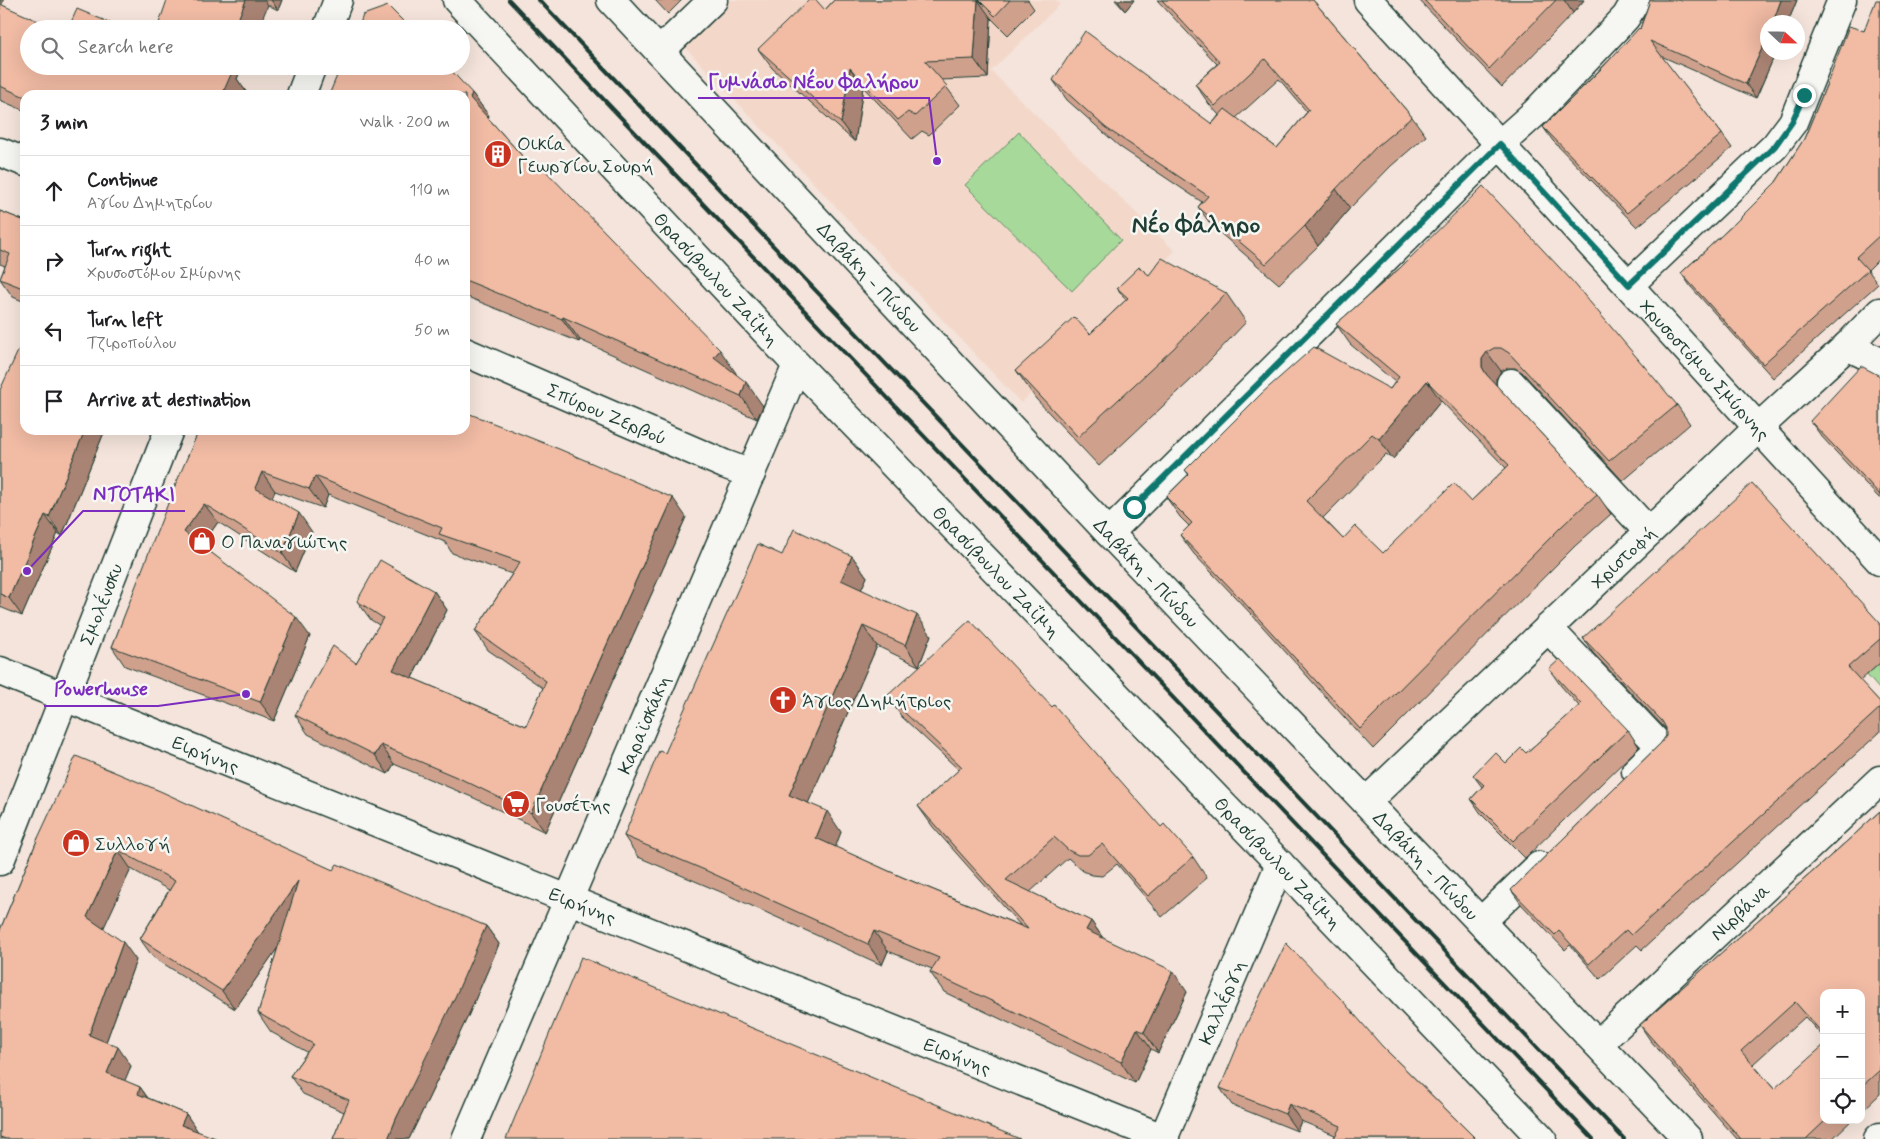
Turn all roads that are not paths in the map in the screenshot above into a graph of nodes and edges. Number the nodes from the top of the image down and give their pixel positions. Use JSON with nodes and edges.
{"nodes":[{"id":1,"x":338,"y":0,"type":"edge"},
{"id":2,"x":457,"y":0,"type":"edge"},
{"id":3,"x":611,"y":0,"type":"edge"},
{"id":4,"x":713,"y":0,"type":"edge"},
{"id":5,"x":1368,"y":0,"type":"edge"},
{"id":6,"x":1636,"y":0,"type":"edge"},
{"id":7,"x":1842,"y":0,"type":"edge"},
{"id":8,"x":330,"y":20,"type":"edge"},
{"id":9,"x":660,"y":51,"type":"junction"},
{"id":10,"x":309,"y":75,"type":"edge"},
{"id":11,"x":303,"y":90,"type":"edge"},
{"id":12,"x":1500,"y":144,"type":"junction"},
{"id":13,"x":0,"y":152,"type":"edge"},
{"id":14,"x":20,"y":160,"type":"edge"},
{"id":15,"x":1629,"y":285,"type":"junction"},
{"id":16,"x":1880,"y":312,"type":"edge"},
{"id":17,"x":1847,"y":346,"type":"junction"},
{"id":18,"x":470,"y":354,"type":"edge"},
{"id":19,"x":1880,"y":362,"type":"edge"},
{"id":20,"x":797,"y":365,"type":"junction"},
{"id":21,"x":1511,"y":383,"type":"dead end"},
{"id":22,"x":1758,"y":427,"type":"junction"},
{"id":23,"x":167,"y":435,"type":"edge"},
{"id":24,"x":751,"y":474,"type":"junction"},
{"id":25,"x":1649,"y":532,"type":"junction"},
{"id":26,"x":1108,"y":533,"type":"junction"},
{"id":27,"x":1880,"y":560,"type":"edge"},
{"id":28,"x":1548,"y":628,"type":"junction"},
{"id":29,"x":0,"y":671,"type":"edge"},
{"id":30,"x":64,"y":697,"type":"junction"},
{"id":31,"x":1880,"y":780,"type":"edge"},
{"id":32,"x":1619,"y":788,"type":"edge"},
{"id":33,"x":1366,"y":802,"type":"junction"},
{"id":34,"x":1557,"y":848,"type":"edge"},
{"id":35,"x":0,"y":861,"type":"edge"},
{"id":36,"x":1280,"y":864,"type":"junction"},
{"id":37,"x":569,"y":900,"type":"junction"},
{"id":38,"x":1481,"y":922,"type":"junction"},
{"id":39,"x":1598,"y":1044,"type":"junction"},
{"id":40,"x":473,"y":1137,"type":"edge"},
{"id":41,"x":1163,"y":1139,"type":"edge"},
{"id":42,"x":1542,"y":1139,"type":"edge"},
{"id":43,"x":1688,"y":1139,"type":"edge"}],
"edges":[{"from":1,"to":8,"type":"street"},
{"from":2,"to":20,"type":"street","name":"Θρασύβουλου Ζαΐμη"},
{"from":3,"to":9,"type":"street","name":"Δαβάκη - Πίνδου"},
{"from":4,"to":9,"type":"street"},
{"from":5,"to":12,"type":"street","name":"Χρυσοστόμου Σμύρνης"},
{"from":6,"to":12,"type":"street"},
{"from":7,"to":15,"type":"street"},
{"from":9,"to":26,"type":"street","name":"Δαβάκη - Πίνδου"},
{"from":10,"to":11,"type":"street"},
{"from":12,"to":15,"type":"street","name":"Χρυσοστόμου Σμύρνης"},
{"from":12,"to":26,"type":"street"},
{"from":13,"to":14,"type":"street"},
{"from":15,"to":22,"type":"street","name":"Χρυσοστόμου Σμύρνης"},
{"from":16,"to":17,"type":"street","name":"Χριστοφή"},
{"from":17,"to":19,"type":"street"},
{"from":17,"to":22,"type":"street","name":"Χριστοφή"},
{"from":18,"to":24,"type":"street","name":"Σπύρου Ζερβού"},
{"from":20,"to":24,"type":"street","name":"Καραϊσκάκη"},
{"from":20,"to":36,"type":"street","name":"Θρασύβουλου Ζαΐμη"},
{"from":21,"to":25,"type":"street"},
{"from":22,"to":25,"type":"street","name":"Χριστοφή"},
{"from":22,"to":27,"type":"street","name":"Χρυσοστόμου Σμύρνης"},
{"from":23,"to":30,"type":"street","name":"Σμολένσκυ"},
{"from":24,"to":37,"type":"street","name":"Καραϊσκάκη"},
{"from":25,"to":28,"type":"street","name":"Χριστοφή"},
{"from":26,"to":33,"type":"street","name":"Δαβάκη - Πίνδου"},
{"from":28,"to":32,"type":"street"},
{"from":28,"to":33,"type":"street","name":"Χριστοφή"},
{"from":29,"to":30,"type":"street","name":"Ειρήνης"},
{"from":30,"to":35,"type":"street","name":"Σμολένσκυ"},
{"from":30,"to":37,"type":"street","name":"Ειρήνης"},
{"from":31,"to":39,"type":"street","name":"Νιρβάνα"},
{"from":33,"to":38,"type":"street","name":"Δαβάκη - Πίνδου"},
{"from":34,"to":38,"type":"street"},
{"from":36,"to":41,"type":"street","name":"Καλλέργη"},
{"from":36,"to":42,"type":"street","name":"Θρασύβουλου Ζαΐμη"},
{"from":37,"to":40,"type":"street","name":"Καραϊσκάκη"},
{"from":37,"to":41,"type":"street","name":"Ειρήνης"},
{"from":38,"to":39,"type":"street","name":"Δαβάκη - Πίνδου"},
{"from":39,"to":43,"type":"street","name":"Δαβάκη - Πίνδου"}]}
